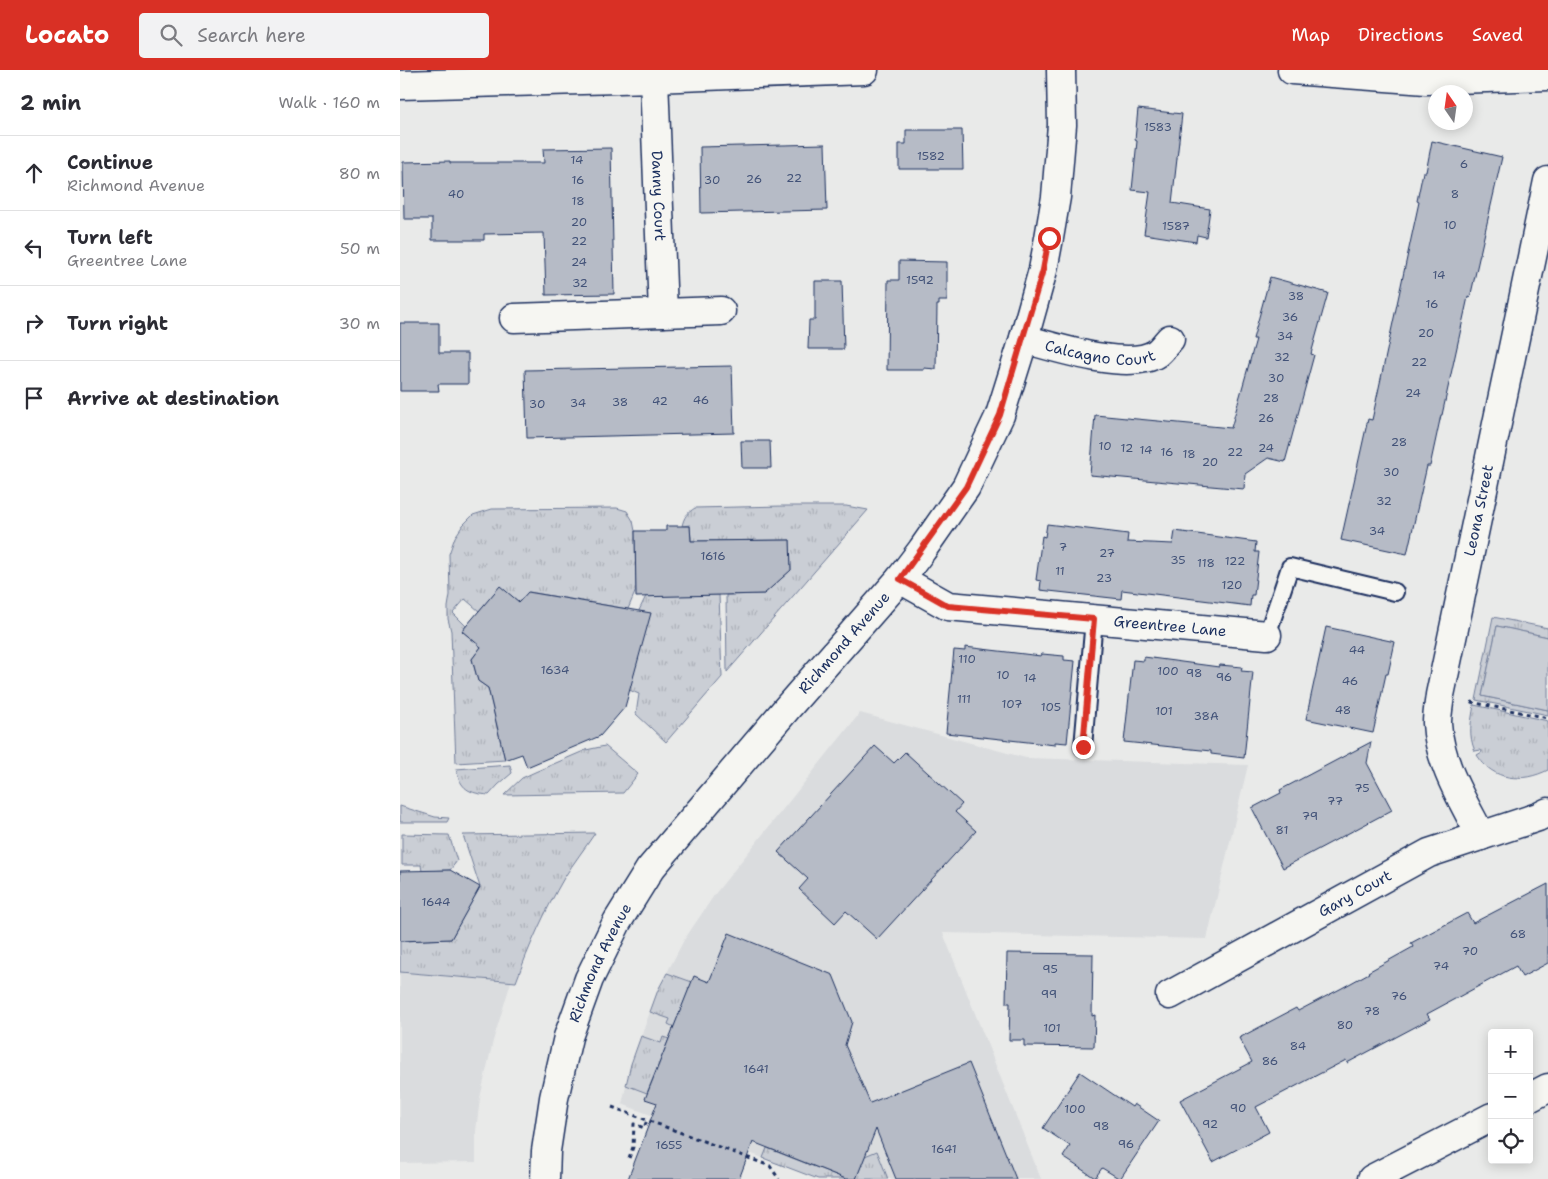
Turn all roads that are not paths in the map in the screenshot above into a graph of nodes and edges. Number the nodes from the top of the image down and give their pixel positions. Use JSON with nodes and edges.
{"nodes":[{"id":1,"x":864,"y":70,"type":"edge"},
{"id":2,"x":1061,"y":70,"type":"edge"},
{"id":3,"x":1292,"y":70,"type":"edge"},
{"id":4,"x":1548,"y":76,"type":"edge"},
{"id":5,"x":654,"y":78,"type":"junction"},
{"id":6,"x":400,"y":85,"type":"edge"},
{"id":7,"x":1548,"y":181,"type":"edge"},
{"id":8,"x":721,"y":311,"type":"dead end"},
{"id":9,"x":663,"y":313,"type":"junction"},
{"id":10,"x":514,"y":318,"type":"dead end"},
{"id":11,"x":1024,"y":339,"type":"junction"},
{"id":12,"x":1170,"y":339,"type":"dead end"},
{"id":13,"x":900,"y":579,"type":"junction"},
{"id":14,"x":1395,"y":592,"type":"dead end"},
{"id":15,"x":1094,"y":619,"type":"junction"},
{"id":16,"x":1267,"y":635,"type":"joint"},
{"id":17,"x":1083,"y":747,"type":"dead end"},
{"id":18,"x":1548,"y":812,"type":"edge"},
{"id":19,"x":1481,"y":836,"type":"junction"},
{"id":20,"x":1170,"y":995,"type":"dead end"},
{"id":21,"x":1548,"y":1088,"type":"edge"},
{"id":22,"x":1533,"y":1096,"type":"edge"},
{"id":23,"x":1488,"y":1119,"type":"edge"},
{"id":24,"x":545,"y":1179,"type":"edge"},
{"id":25,"x":1372,"y":1179,"type":"edge"}],
"edges":[{"from":1,"to":5,"type":"street"},
{"from":2,"to":11,"type":"street","name":"Richmond Avenue"},
{"from":3,"to":4,"type":"street"},
{"from":5,"to":6,"type":"street"},
{"from":5,"to":9,"type":"street","name":"Danny Court"},
{"from":7,"to":19,"type":"street","name":"Leona Street"},
{"from":8,"to":9,"type":"street"},
{"from":9,"to":10,"type":"street"},
{"from":11,"to":12,"type":"street","name":"Calcagno Court"},
{"from":11,"to":13,"type":"street","name":"Richmond Avenue"},
{"from":13,"to":15,"type":"street","name":"Greentree Lane"},
{"from":13,"to":24,"type":"street","name":"Richmond Avenue"},
{"from":14,"to":16,"type":"lane"},
{"from":15,"to":16,"type":"street","name":"Greentree Lane"},
{"from":15,"to":17,"type":"lane"},
{"from":18,"to":19,"type":"street","name":"Gary Court"},
{"from":19,"to":20,"type":"street","name":"Gary Court"},
{"from":21,"to":22,"type":"street"},
{"from":23,"to":25,"type":"street"}]}
